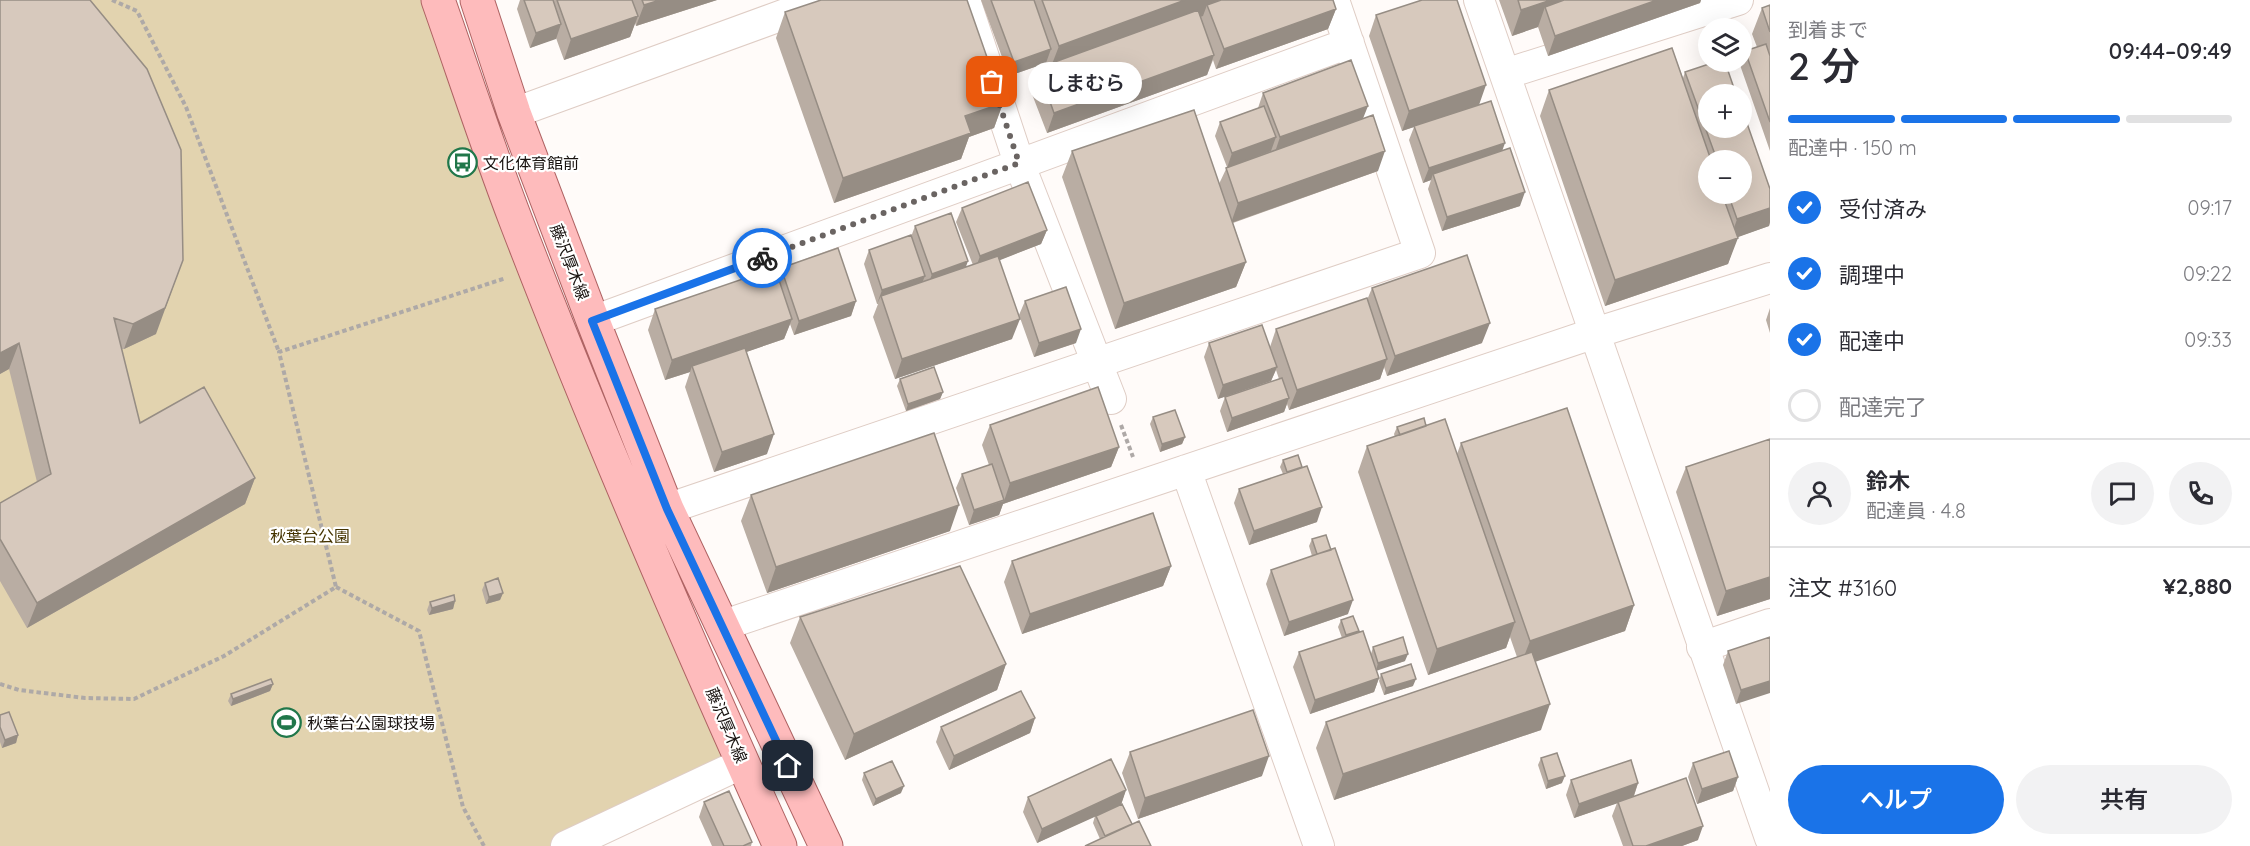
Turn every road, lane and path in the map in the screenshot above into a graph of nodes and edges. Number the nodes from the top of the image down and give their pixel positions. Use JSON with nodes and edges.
{"nodes":[{"id":1,"x":112,"y":0,"type":"edge"},
{"id":2,"x":438,"y":0,"type":"edge"},
{"id":3,"x":477,"y":0,"type":"edge"},
{"id":4,"x":824,"y":0,"type":"edge"},
{"id":5,"x":965,"y":0,"type":"edge"},
{"id":6,"x":1334,"y":0,"type":"edge"},
{"id":7,"x":1479,"y":0,"type":"edge"},
{"id":8,"x":1738,"y":0,"type":"edge"},
{"id":9,"x":1349,"y":43,"type":"junction"},
{"id":10,"x":1505,"y":74,"type":"junction"},
{"id":11,"x":514,"y":113,"type":"junction"},
{"id":12,"x":1019,"y":163,"type":"junction"},
{"id":13,"x":535,"y":268,"type":"junction"},
{"id":14,"x":1770,"y":278,"type":"edge"},
{"id":15,"x":592,"y":321,"type":"junction"},
{"id":16,"x":1595,"y":333,"type":"junction"},
{"id":17,"x":279,"y":352,"type":"junction"},
{"id":18,"x":1097,"y":363,"type":"junction"},
{"id":19,"x":1111,"y":399,"type":"joint"},
{"id":20,"x":1186,"y":470,"type":"junction"},
{"id":21,"x":1143,"y":484,"type":"junction"},
{"id":22,"x":667,"y":509,"type":"junction"},
{"id":23,"x":336,"y":587,"type":"junction"},
{"id":24,"x":1770,"y":624,"type":"edge"},
{"id":25,"x":721,"y":626,"type":"junction"},
{"id":26,"x":1702,"y":647,"type":"junction"},
{"id":27,"x":0,"y":684,"type":"edge"},
{"id":28,"x":743,"y":763,"type":"junction"},
{"id":29,"x":1770,"y":838,"type":"edge"},
{"id":30,"x":484,"y":846,"type":"edge"},
{"id":31,"x":566,"y":846,"type":"edge"},
{"id":32,"x":780,"y":846,"type":"edge"},
{"id":33,"x":826,"y":846,"type":"edge"},
{"id":34,"x":1319,"y":846,"type":"edge"}],
"edges":[{"from":1,"to":17,"type":"path"},
{"from":2,"to":13,"type":"main road","name":"藤沢厚木線"},
{"from":3,"to":11,"type":"main road","name":"藤沢厚木線"},
{"from":4,"to":11,"type":"street"},
{"from":5,"to":12,"type":"street"},
{"from":6,"to":9,"type":"street"},
{"from":7,"to":10,"type":"street"},
{"from":8,"to":10,"type":"street"},
{"from":9,"to":12,"type":"street"},
{"from":9,"to":18,"type":"street"},
{"from":10,"to":16,"type":"street"},
{"from":11,"to":15,"type":"main road","name":"藤沢厚木線"},
{"from":12,"to":15,"type":"street"},
{"from":12,"to":18,"type":"street"},
{"from":13,"to":17,"type":"path"},
{"from":13,"to":28,"type":"main road","name":"藤沢厚木線"},
{"from":14,"to":16,"type":"street"},
{"from":15,"to":22,"type":"main road","name":"藤沢厚木線"},
{"from":16,"to":20,"type":"street"},
{"from":16,"to":26,"type":"street"},
{"from":17,"to":23,"type":"path"},
{"from":18,"to":19,"type":"street"},
{"from":18,"to":22,"type":"street"},
{"from":19,"to":21,"type":"path"},
{"from":20,"to":21,"type":"street"},
{"from":20,"to":34,"type":"street"},
{"from":21,"to":25,"type":"street"},
{"from":22,"to":25,"type":"main road","name":"藤沢厚木線"},
{"from":23,"to":27,"type":"path"},
{"from":23,"to":30,"type":"path"},
{"from":24,"to":26,"type":"street"},
{"from":25,"to":33,"type":"main road","name":"藤沢厚木線"},
{"from":26,"to":29,"type":"street"},
{"from":28,"to":31,"type":"street"},
{"from":28,"to":32,"type":"main road","name":"藤沢厚木線"}]}
